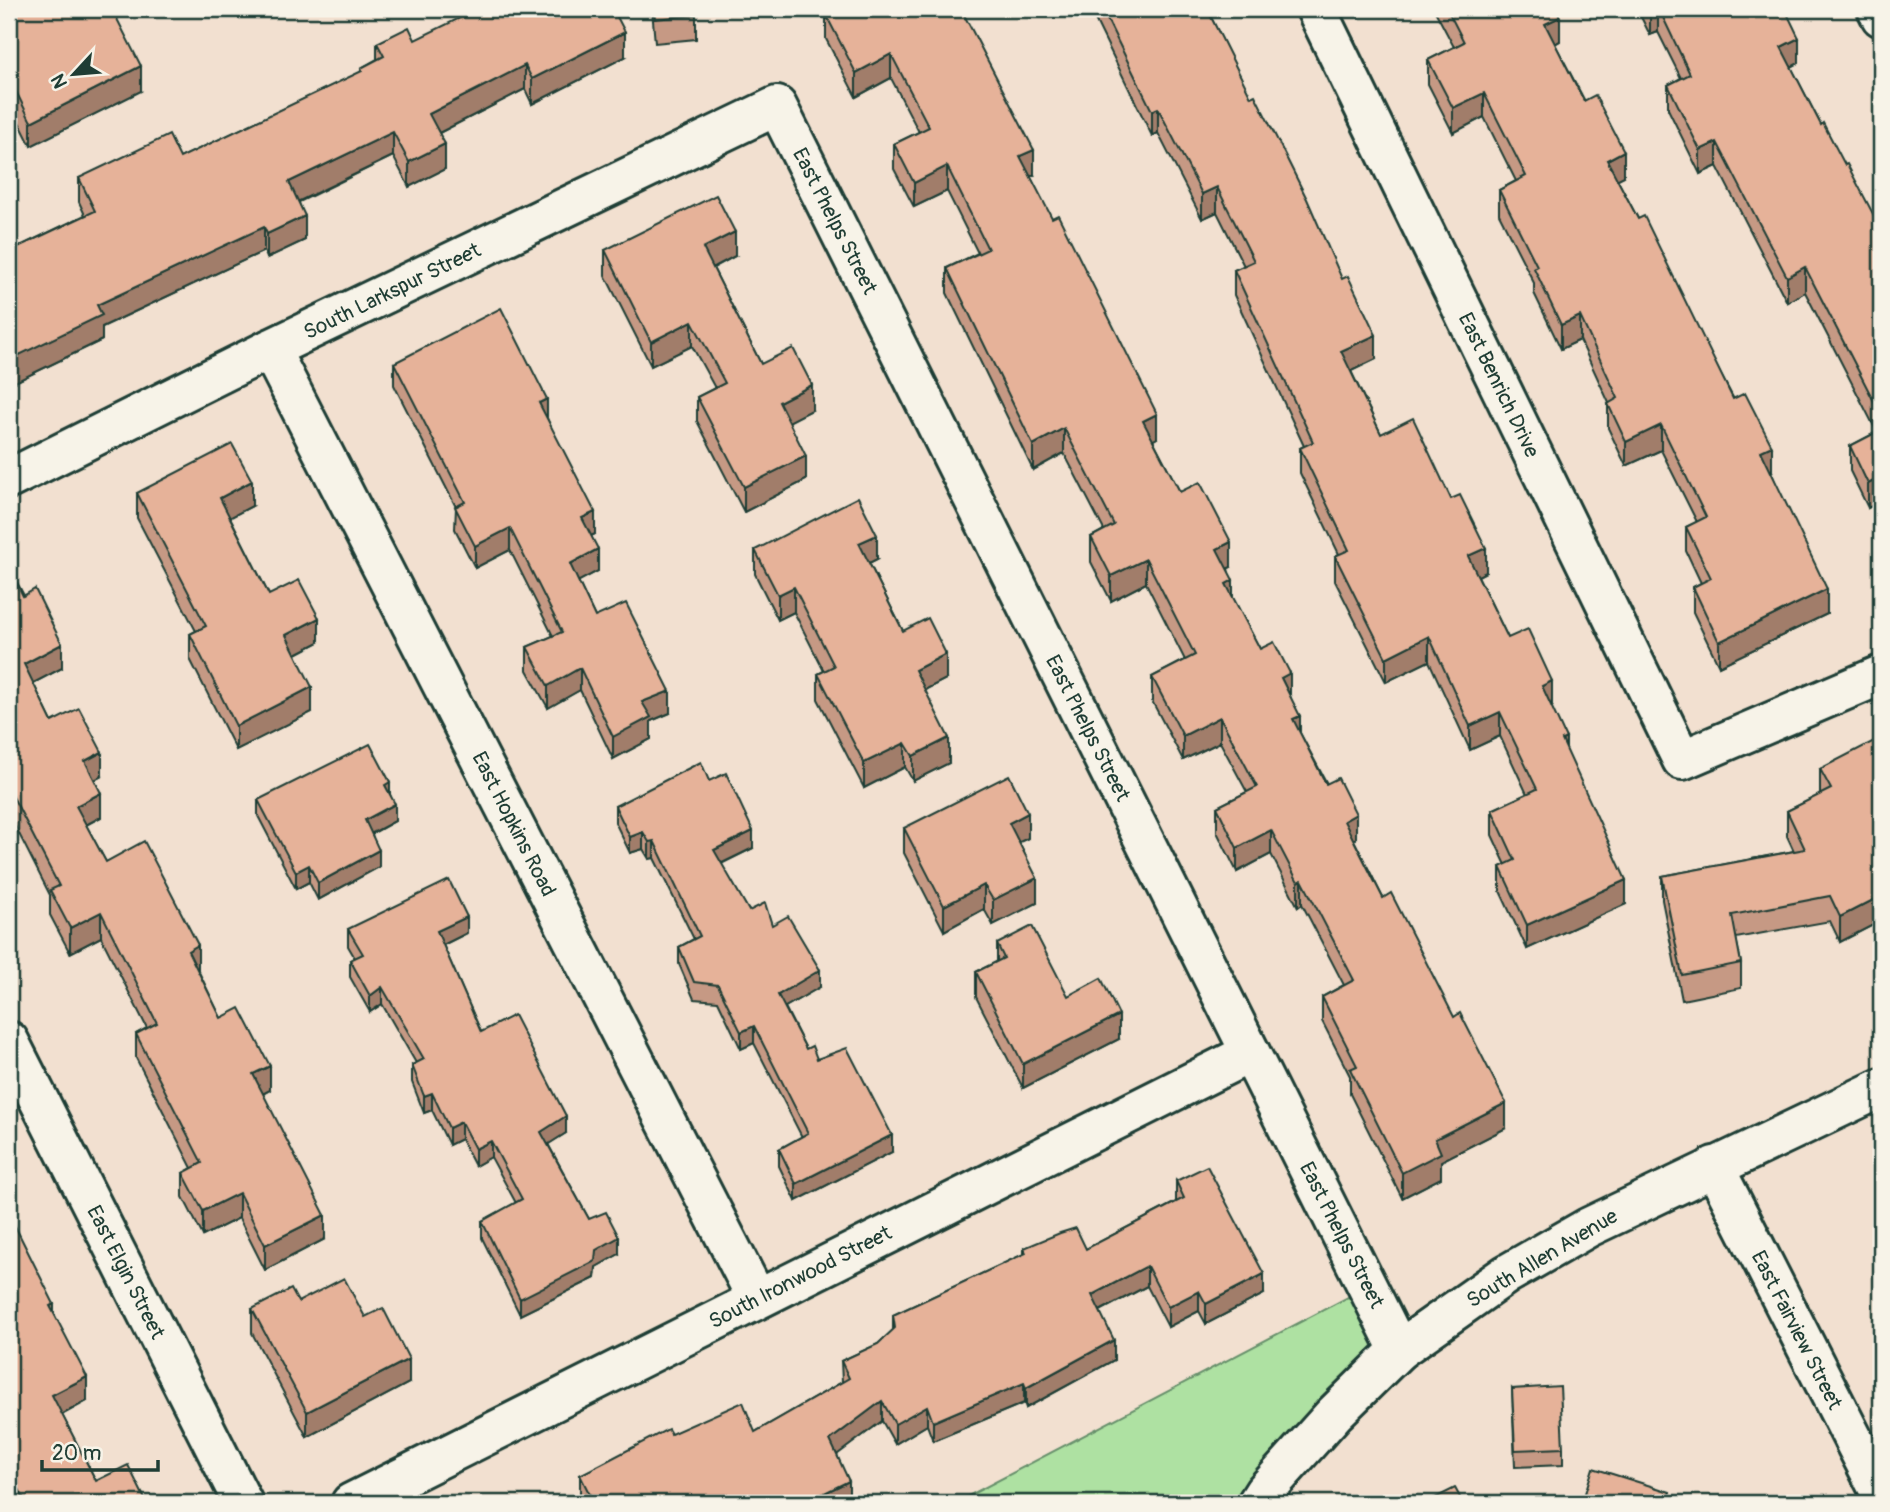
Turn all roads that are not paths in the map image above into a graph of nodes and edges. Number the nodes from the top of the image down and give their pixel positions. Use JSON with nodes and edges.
{"nodes":[{"id":1,"x":1316,"y":9,"type":"edge"},
{"id":2,"x":1877,"y":9,"type":"edge"},
{"id":3,"x":1881,"y":17,"type":"edge"},
{"id":4,"x":777,"y":106,"type":"joint"},
{"id":5,"x":270,"y":349,"type":"junction"},
{"id":6,"x":9,"y":479,"type":"edge"},
{"id":7,"x":1881,"y":675,"type":"edge"},
{"id":8,"x":9,"y":1041,"type":"edge"},
{"id":9,"x":1250,"y":1053,"type":"junction"},
{"id":10,"x":1881,"y":1088,"type":"edge"},
{"id":11,"x":1714,"y":1166,"type":"junction"},
{"id":12,"x":757,"y":1299,"type":"junction"},
{"id":13,"x":1399,"y":1350,"type":"junction"},
{"id":14,"x":1881,"y":1494,"type":"edge"},
{"id":15,"x":243,"y":1503,"type":"edge"},
{"id":16,"x":351,"y":1503,"type":"edge"},
{"id":17,"x":1257,"y":1503,"type":"edge"}],
"edges":[{"from":1,"to":7,"type":"street","name":"East Benrich Drive"},
{"from":2,"to":3,"type":"street"},
{"from":4,"to":5,"type":"street","name":"South Larkspur Street"},
{"from":4,"to":9,"type":"street","name":"East Phelps Street"},
{"from":5,"to":6,"type":"street","name":"South Larkspur Street"},
{"from":5,"to":12,"type":"street","name":"East Hopkins Road"},
{"from":8,"to":15,"type":"street","name":"East Elgin Street"},
{"from":9,"to":12,"type":"street","name":"South Ironwood Street"},
{"from":9,"to":13,"type":"street","name":"East Phelps Street"},
{"from":10,"to":11,"type":"street","name":"South Allen Avenue"},
{"from":11,"to":13,"type":"street","name":"South Allen Avenue"},
{"from":11,"to":14,"type":"street","name":"East Fairview Street"},
{"from":12,"to":16,"type":"street","name":"South Ironwood Street"},
{"from":13,"to":17,"type":"street","name":"South Allen Avenue"}]}
